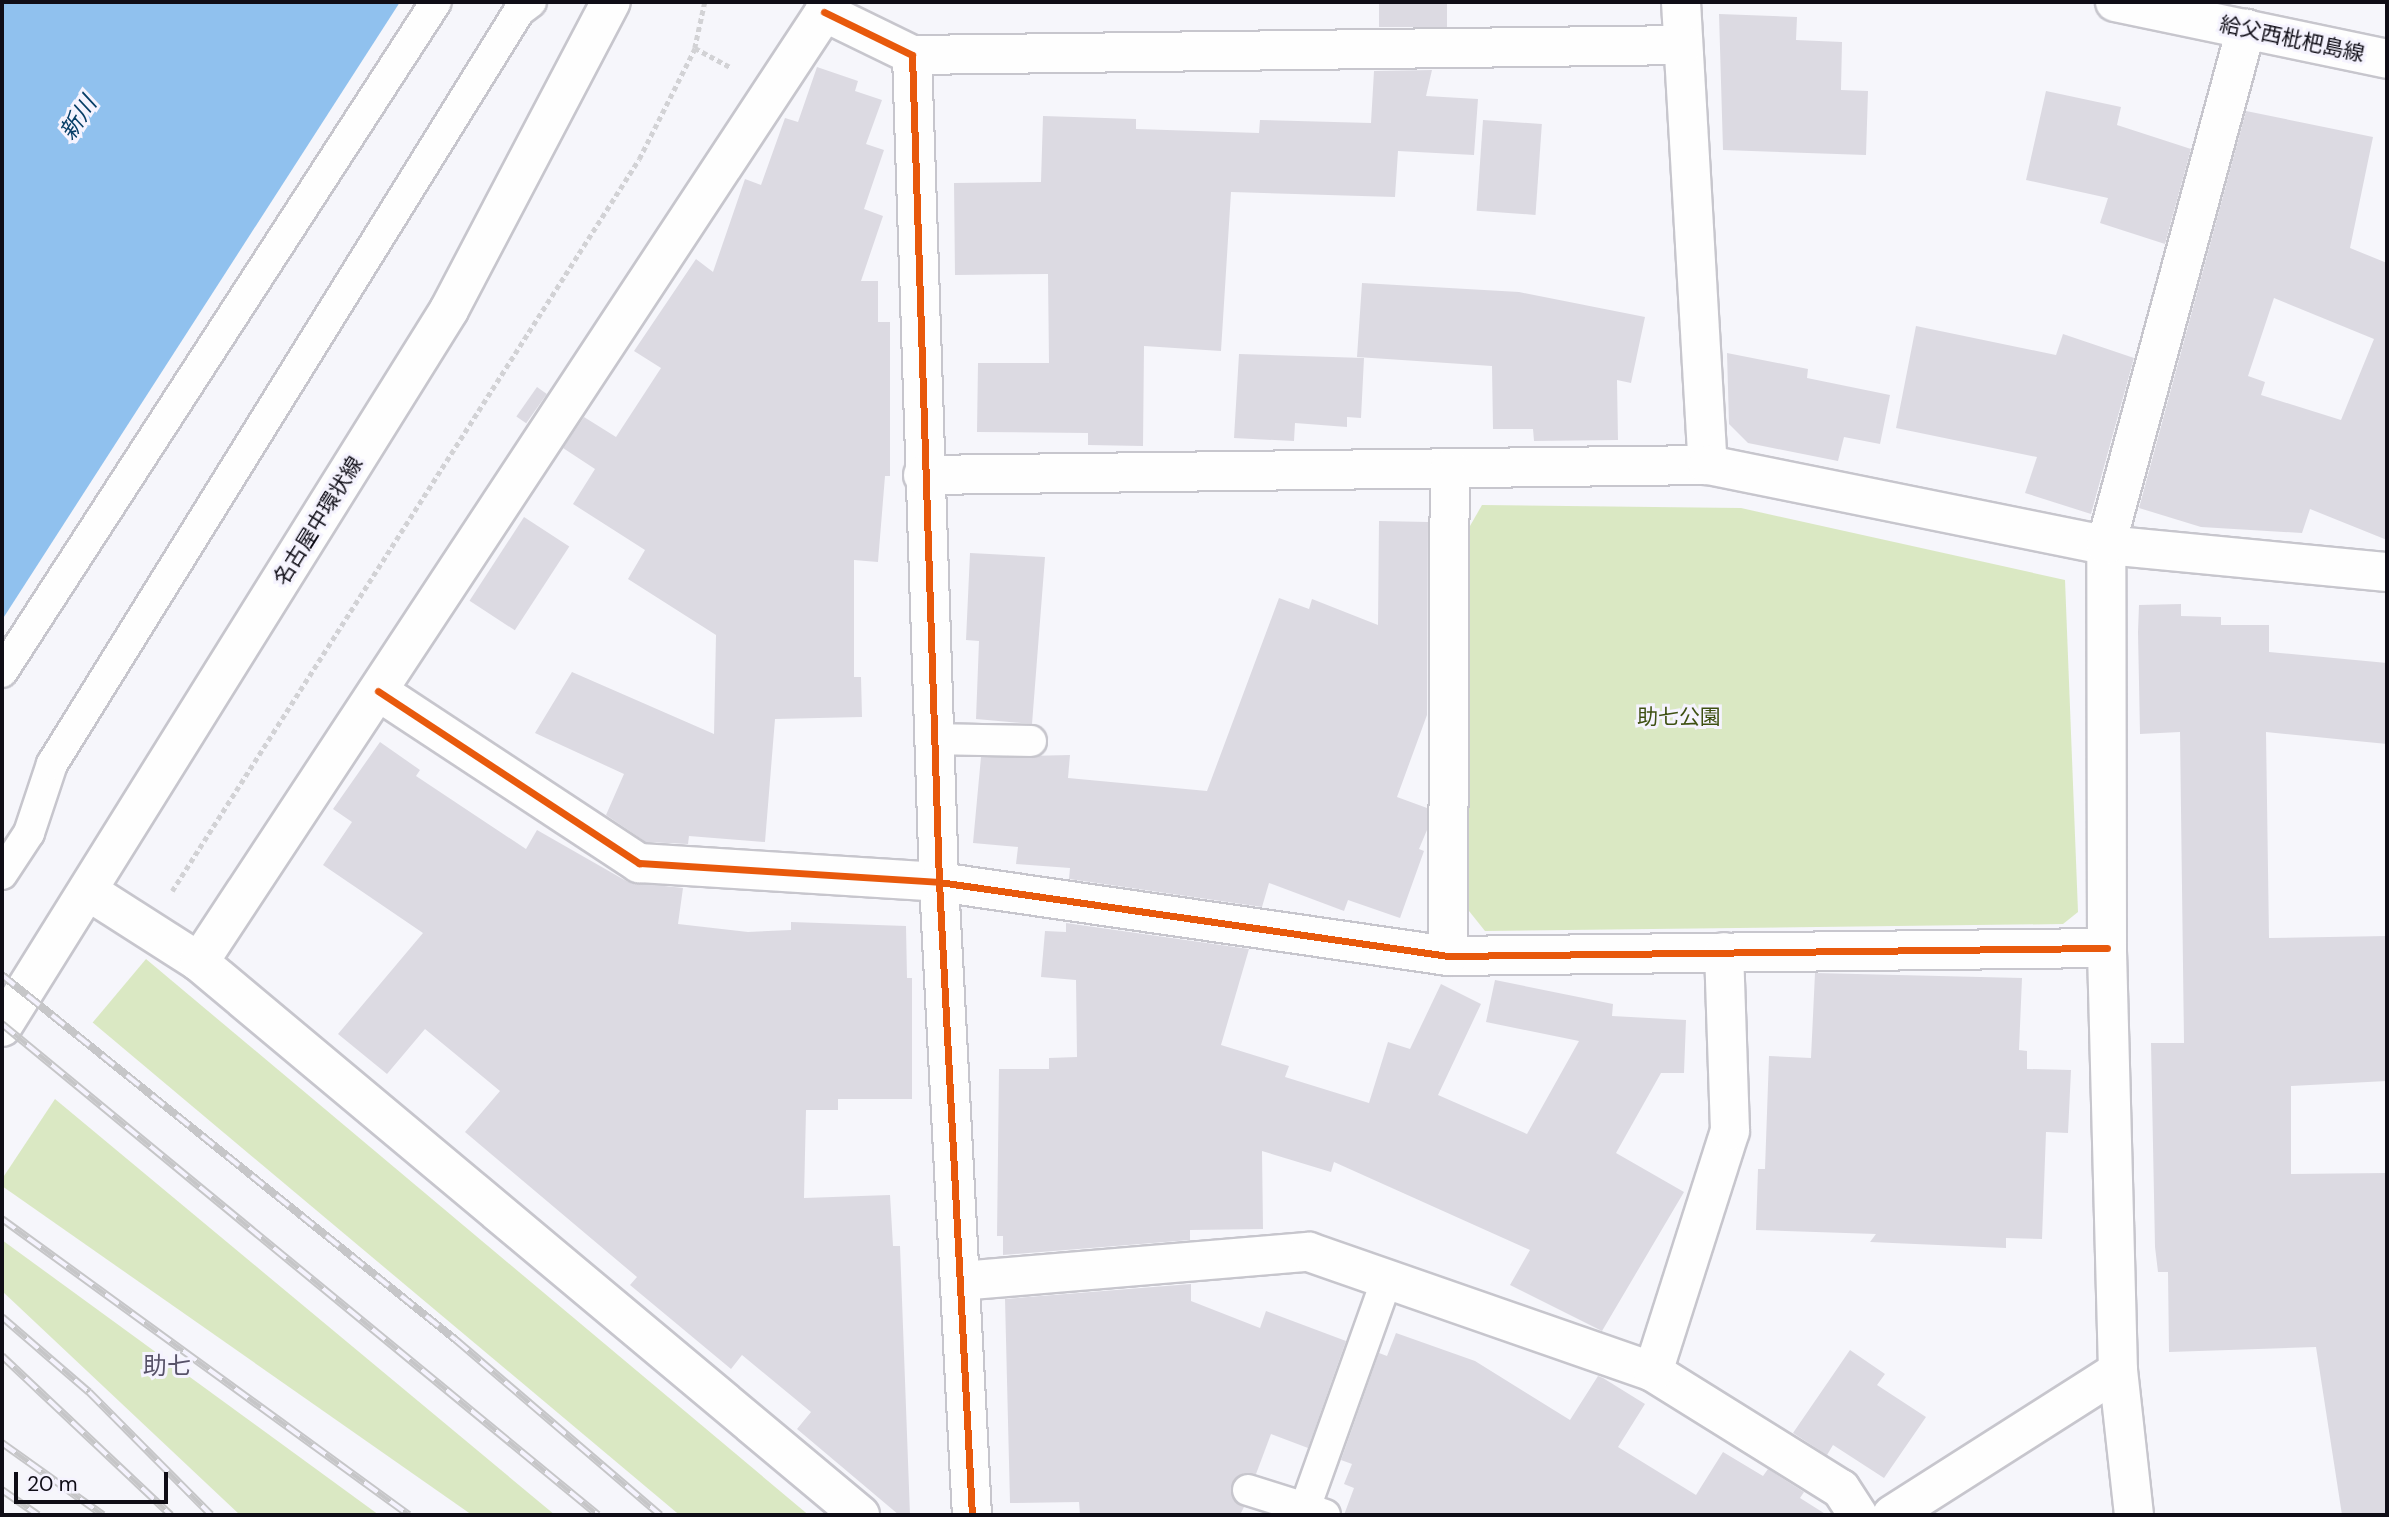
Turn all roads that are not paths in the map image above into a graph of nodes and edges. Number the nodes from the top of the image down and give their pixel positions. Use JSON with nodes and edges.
{"nodes":[{"id":1,"x":436,"y":2,"type":"edge"},
{"id":2,"x":531,"y":2,"type":"edge"},
{"id":3,"x":611,"y":2,"type":"edge"},
{"id":4,"x":1681,"y":2,"type":"edge"},
{"id":5,"x":2115,"y":2,"type":"edge"},
{"id":6,"x":827,"y":7,"type":"edge"},
{"id":7,"x":2246,"y":29,"type":"junction"},
{"id":8,"x":1683,"y":45,"type":"junction"},
{"id":9,"x":912,"y":55,"type":"junction"},
{"id":10,"x":2387,"y":59,"type":"edge"},
{"id":11,"x":1708,"y":465,"type":"junction"},
{"id":12,"x":1450,"y":469,"type":"junction"},
{"id":13,"x":923,"y":475,"type":"junction"},
{"id":14,"x":2106,"y":545,"type":"junction"},
{"id":15,"x":2387,"y":572,"type":"edge"},
{"id":16,"x":2,"y":672,"type":"edge"},
{"id":17,"x":378,"y":691,"type":"junction"},
{"id":18,"x":933,"y":739,"type":"junction"},
{"id":19,"x":1031,"y":741,"type":"dead end"},
{"id":20,"x":2,"y":874,"type":"edge"},
{"id":21,"x":939,"y":882,"type":"junction"},
{"id":22,"x":88,"y":891,"type":"junction"},
{"id":23,"x":2107,"y":948,"type":"junction"},
{"id":24,"x":1724,"y":952,"type":"junction"},
{"id":25,"x":1448,"y":956,"type":"junction"},
{"id":26,"x":199,"y":962,"type":"junction"},
{"id":27,"x":2,"y":1027,"type":"edge"},
{"id":28,"x":1387,"y":1279,"type":"junction"},
{"id":29,"x":960,"y":1280,"type":"junction"},
{"id":30,"x":2118,"y":1371,"type":"junction"},
{"id":31,"x":1653,"y":1372,"type":"junction"},
{"id":32,"x":1248,"y":1490,"type":"dead end"},
{"id":33,"x":1315,"y":1512,"type":"edge"},
{"id":34,"x":860,"y":1515,"type":"edge"},
{"id":35,"x":972,"y":1515,"type":"edge"},
{"id":36,"x":1858,"y":1515,"type":"edge"},
{"id":37,"x":1892,"y":1515,"type":"edge"},
{"id":38,"x":2134,"y":1515,"type":"edge"}],
"edges":[{"from":1,"to":16,"type":"lane"},
{"from":2,"to":20,"type":"lane"},
{"from":3,"to":22,"type":"street","name":"名古屋中環状線"},
{"from":4,"to":8,"type":"street"},
{"from":5,"to":7,"type":"street","name":"給父西枇杷島線"},
{"from":6,"to":9,"type":"street"},
{"from":6,"to":17,"type":"street"},
{"from":7,"to":10,"type":"street","name":"給父西枇杷島線"},
{"from":7,"to":14,"type":"street"},
{"from":8,"to":9,"type":"street"},
{"from":8,"to":11,"type":"street"},
{"from":9,"to":13,"type":"street"},
{"from":11,"to":12,"type":"street"},
{"from":11,"to":14,"type":"street"},
{"from":12,"to":13,"type":"street"},
{"from":12,"to":25,"type":"street"},
{"from":13,"to":18,"type":"street"},
{"from":14,"to":15,"type":"street"},
{"from":14,"to":23,"type":"street"},
{"from":17,"to":21,"type":"street"},
{"from":17,"to":26,"type":"street"},
{"from":18,"to":19,"type":"lane"},
{"from":18,"to":21,"type":"street"},
{"from":21,"to":25,"type":"street"},
{"from":21,"to":29,"type":"street"},
{"from":22,"to":26,"type":"street"},
{"from":22,"to":27,"type":"street","name":"名古屋中環状線"},
{"from":23,"to":24,"type":"street"},
{"from":23,"to":30,"type":"street"},
{"from":24,"to":25,"type":"street"},
{"from":24,"to":31,"type":"street"},
{"from":26,"to":34,"type":"street"},
{"from":28,"to":29,"type":"street"},
{"from":28,"to":31,"type":"street"},
{"from":28,"to":33,"type":"lane"},
{"from":29,"to":35,"type":"street"},
{"from":30,"to":37,"type":"street"},
{"from":30,"to":38,"type":"street"},
{"from":31,"to":36,"type":"street"},
{"from":32,"to":33,"type":"lane"}]}
